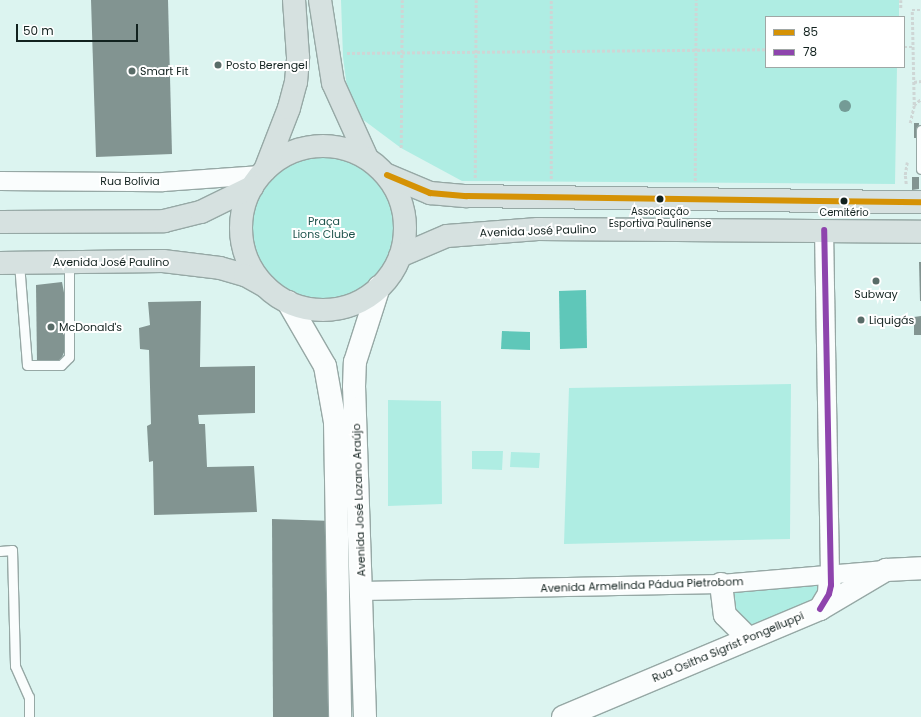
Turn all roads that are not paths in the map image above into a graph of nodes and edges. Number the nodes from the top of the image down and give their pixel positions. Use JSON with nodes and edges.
{"nodes":[{"id":1,"x":294,"y":0,"type":"edge"},
{"id":2,"x":320,"y":0,"type":"edge"},
{"id":3,"x":921,"y":130,"type":"edge"},
{"id":4,"x":367,"y":158,"type":"junction"},
{"id":5,"x":921,"y":169,"type":"edge"},
{"id":6,"x":387,"y":176,"type":"junction"},
{"id":7,"x":259,"y":177,"type":"junction"},
{"id":8,"x":0,"y":181,"type":"edge"},
{"id":9,"x":914,"y":195,"type":"edge"},
{"id":10,"x":0,"y":222,"type":"edge"},
{"id":11,"x":824,"y":230,"type":"junction"},
{"id":12,"x":921,"y":232,"type":"edge"},
{"id":13,"x":400,"y":256,"type":"junction"},
{"id":14,"x":69,"y":262,"type":"junction"},
{"id":15,"x":10,"y":263,"type":"edge"},
{"id":16,"x":266,"y":286,"type":"junction"},
{"id":17,"x":379,"y":287,"type":"junction"},
{"id":18,"x":288,"y":302,"type":"junction"},
{"id":19,"x":0,"y":551,"type":"edge"},
{"id":20,"x":921,"y":568,"type":"edge"},
{"id":21,"x":889,"y":570,"type":"junction"},
{"id":22,"x":830,"y":575,"type":"junction"},
{"id":23,"x":721,"y":584,"type":"junction"},
{"id":24,"x":362,"y":591,"type":"junction"},
{"id":25,"x":820,"y":609,"type":"junction"},
{"id":26,"x":748,"y":638,"type":"junction"},
{"id":27,"x":29,"y":717,"type":"edge"},
{"id":28,"x":340,"y":717,"type":"edge"},
{"id":29,"x":365,"y":717,"type":"edge"},
{"id":30,"x":563,"y":717,"type":"edge"}],
"edges":[{"from":1,"to":7,"type":"main road"},
{"from":2,"to":4,"type":"main road"},
{"from":3,"to":5,"type":"lane"},
{"from":4,"to":6,"type":"main road"},
{"from":4,"to":7,"type":"main road"},
{"from":6,"to":9,"type":"main road"},
{"from":6,"to":13,"type":"main road"},
{"from":7,"to":8,"type":"street","name":"Rua Bolívia"},
{"from":7,"to":10,"type":"main road"},
{"from":7,"to":16,"type":"main road"},
{"from":11,"to":12,"type":"main road","name":"Avenida José Paulino"},
{"from":11,"to":13,"type":"main road","name":"Avenida José Paulino"},
{"from":11,"to":22,"type":"street"},
{"from":13,"to":17,"type":"main road"},
{"from":14,"to":15,"type":"main road","name":"Avenida José Paulino"},
{"from":14,"to":15,"type":"lane"},
{"from":14,"to":16,"type":"main road","name":"Avenida José Paulino"},
{"from":16,"to":18,"type":"main road"},
{"from":17,"to":18,"type":"main road"},
{"from":17,"to":24,"type":"street","name":"Avenida José Lozano Araújo"},
{"from":18,"to":28,"type":"street","name":"Avenida José Lozano Araújo"},
{"from":19,"to":27,"type":"lane"},
{"from":20,"to":21,"type":"street","name":"Avenida Armelinda Pádua Pietrobom"},
{"from":21,"to":22,"type":"street","name":"Avenida Armelinda Pádua Pietrobom"},
{"from":21,"to":25,"type":"street","name":"Rua Ositha Sigrist Pongelluppi"},
{"from":22,"to":23,"type":"street","name":"Avenida Armelinda Pádua Pietrobom"},
{"from":22,"to":25,"type":"street"},
{"from":23,"to":24,"type":"street","name":"Avenida Armelinda Pádua Pietrobom"},
{"from":23,"to":26,"type":"street"},
{"from":24,"to":29,"type":"street","name":"Avenida José Lozano Araújo"},
{"from":25,"to":26,"type":"street","name":"Rua Ositha Sigrist Pongelluppi"},
{"from":26,"to":30,"type":"street","name":"Rua Ositha Sigrist Pongelluppi"}]}
